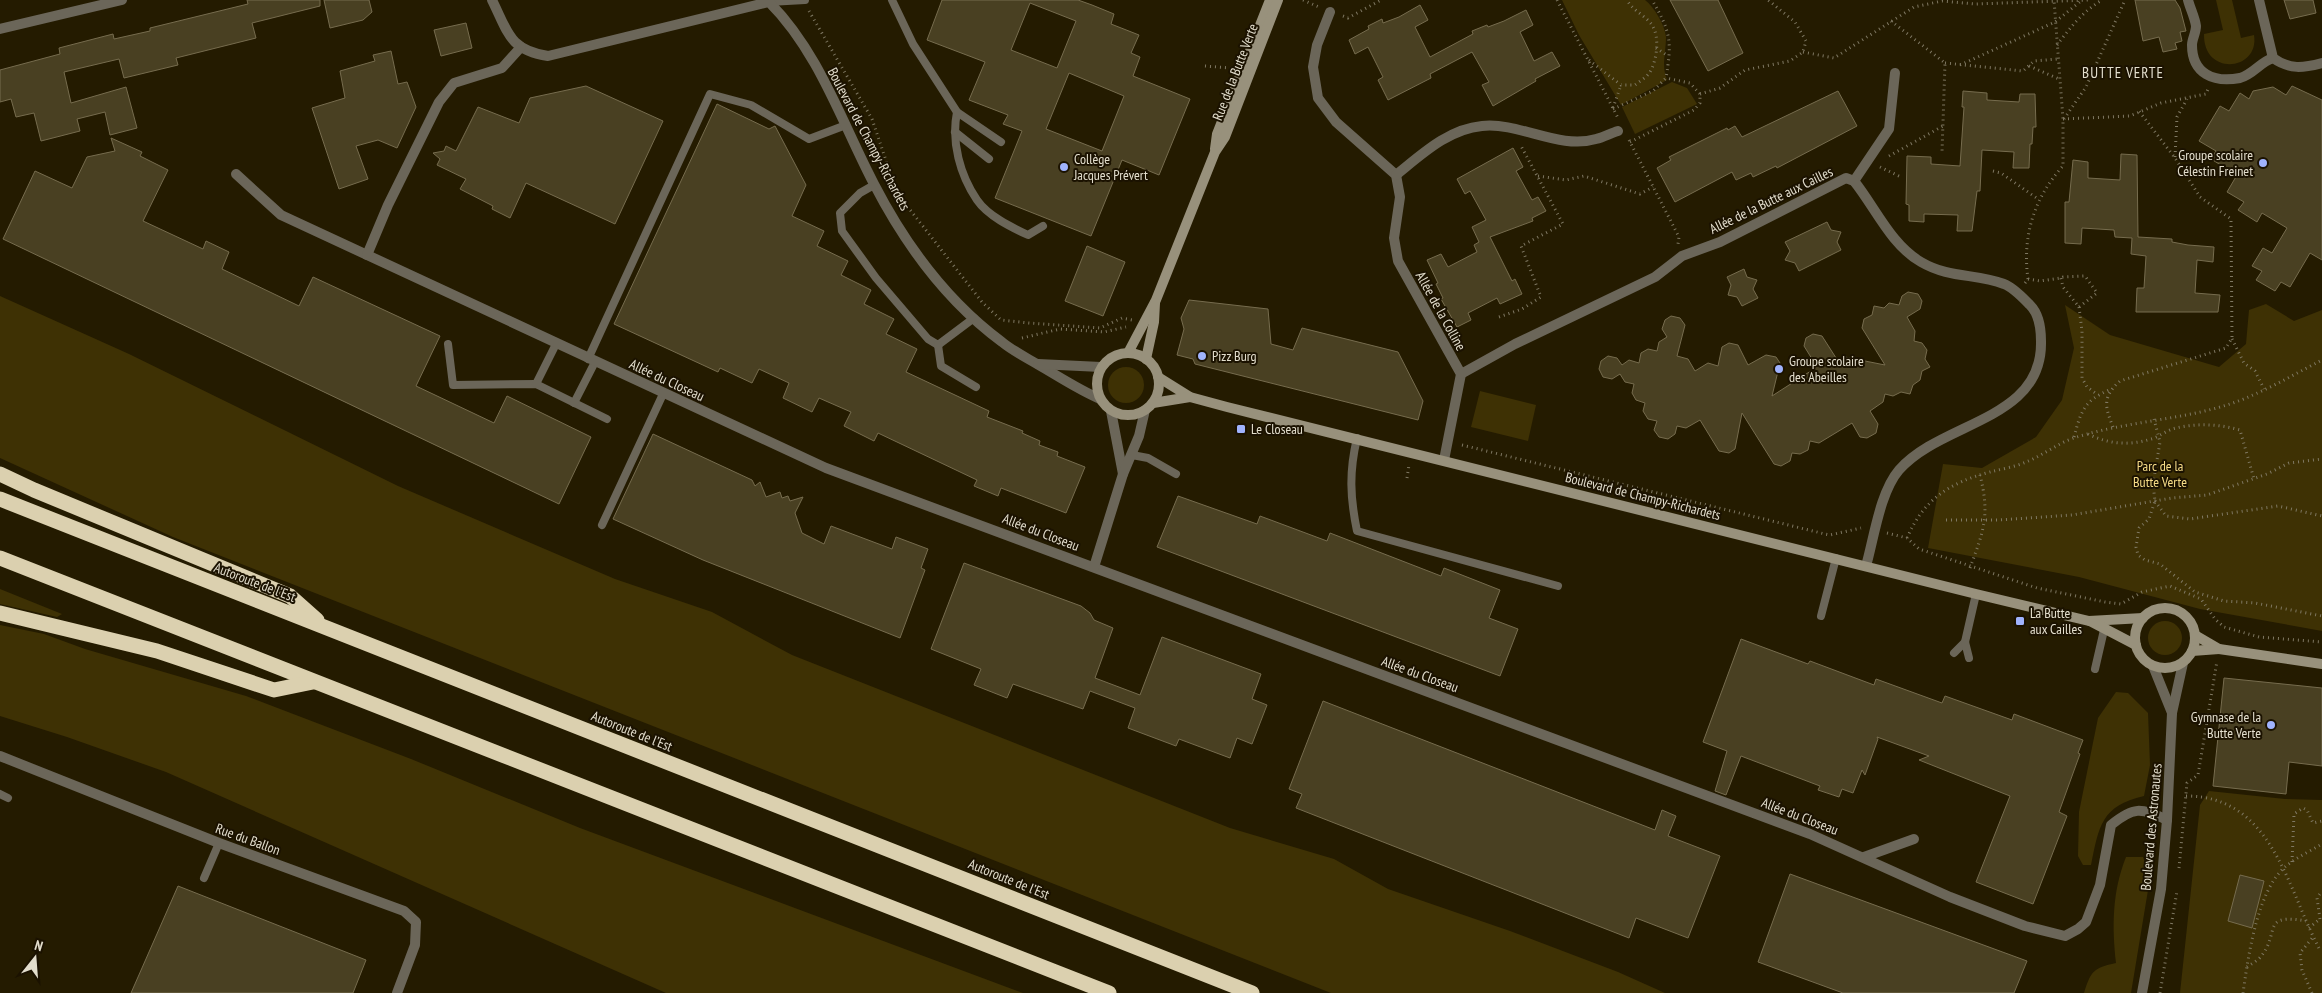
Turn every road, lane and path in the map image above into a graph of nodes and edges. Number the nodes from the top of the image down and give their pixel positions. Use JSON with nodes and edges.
{"nodes":[{"id":1,"x":122,"y":0,"type":"edge"},
{"id":2,"x":492,"y":0,"type":"edge"},
{"id":3,"x":804,"y":0,"type":"edge"},
{"id":4,"x":892,"y":0,"type":"edge"},
{"id":5,"x":1270,"y":0,"type":"edge"},
{"id":6,"x":1278,"y":0,"type":"edge"},
{"id":7,"x":1557,"y":0,"type":"edge"},
{"id":8,"x":1627,"y":0,"type":"edge"},
{"id":9,"x":1652,"y":0,"type":"edge"},
{"id":10,"x":1768,"y":0,"type":"edge"},
{"id":11,"x":1924,"y":0,"type":"edge"},
{"id":12,"x":2054,"y":0,"type":"edge"},
{"id":13,"x":2081,"y":0,"type":"edge"},
{"id":14,"x":2090,"y":0,"type":"edge"},
{"id":15,"x":2102,"y":0,"type":"edge"},
{"id":16,"x":2125,"y":0,"type":"edge"},
{"id":17,"x":2188,"y":0,"type":"edge"},
{"id":18,"x":2259,"y":0,"type":"edge"},
{"id":19,"x":769,"y":2,"type":"junction"},
{"id":20,"x":1924,"y":5,"type":"junction"},
{"id":21,"x":1330,"y":12,"type":"dead end"},
{"id":22,"x":1891,"y":21,"type":"junction"},
{"id":23,"x":2055,"y":22,"type":"junction"},
{"id":24,"x":0,"y":30,"type":"edge"},
{"id":25,"x":2057,"y":45,"type":"junction"},
{"id":26,"x":521,"y":47,"type":"junction"},
{"id":27,"x":1656,"y":48,"type":"junction"},
{"id":28,"x":1803,"y":52,"type":"junction"},
{"id":29,"x":1668,"y":56,"type":"junction"},
{"id":30,"x":1587,"y":58,"type":"junction"},
{"id":31,"x":2273,"y":58,"type":"junction"},
{"id":32,"x":2058,"y":59,"type":"junction"},
{"id":33,"x":1945,"y":63,"type":"junction"},
{"id":34,"x":2322,"y":63,"type":"edge"},
{"id":35,"x":1960,"y":65,"type":"junction"},
{"id":36,"x":1205,"y":66,"type":"dead end"},
{"id":37,"x":2029,"y":66,"type":"junction"},
{"id":38,"x":1236,"y":68,"type":"dead end"},
{"id":39,"x":1895,"y":73,"type":"dead end"},
{"id":40,"x":1666,"y":78,"type":"junction"},
{"id":41,"x":2211,"y":78,"type":"junction"},
{"id":42,"x":2059,"y":79,"type":"dead end"},
{"id":43,"x":1621,"y":85,"type":"junction"},
{"id":44,"x":1700,"y":94,"type":"junction"},
{"id":45,"x":2187,"y":98,"type":"junction"},
{"id":46,"x":1613,"y":109,"type":"junction"},
{"id":47,"x":2139,"y":111,"type":"junction"},
{"id":48,"x":957,"y":112,"type":"junction"},
{"id":49,"x":2064,"y":119,"type":"junction"},
{"id":50,"x":846,"y":125,"type":"junction"},
{"id":51,"x":1619,"y":126,"type":"joint"},
{"id":52,"x":1943,"y":126,"type":"junction"},
{"id":53,"x":1511,"y":128,"type":"junction"},
{"id":54,"x":955,"y":132,"type":"junction"},
{"id":55,"x":1001,"y":142,"type":"dead end"},
{"id":56,"x":1215,"y":152,"type":"junction"},
{"id":57,"x":1942,"y":152,"type":"dead end"},
{"id":58,"x":2175,"y":158,"type":"junction"},
{"id":59,"x":989,"y":159,"type":"dead end"},
{"id":60,"x":1868,"y":161,"type":"junction"},
{"id":61,"x":1993,"y":171,"type":"dead end"},
{"id":62,"x":236,"y":174,"type":"dead end"},
{"id":63,"x":1396,"y":175,"type":"junction"},
{"id":64,"x":1537,"y":176,"type":"junction"},
{"id":65,"x":1901,"y":177,"type":"dead end"},
{"id":66,"x":1854,"y":181,"type":"junction"},
{"id":67,"x":874,"y":185,"type":"junction"},
{"id":68,"x":1653,"y":186,"type":"junction"},
{"id":69,"x":2038,"y":199,"type":"junction"},
{"id":70,"x":1043,"y":226,"type":"dead end"},
{"id":71,"x":367,"y":255,"type":"junction"},
{"id":72,"x":1682,"y":256,"type":"junction"},
{"id":73,"x":2061,"y":278,"type":"junction"},
{"id":74,"x":2028,"y":279,"type":"junction"},
{"id":75,"x":2016,"y":293,"type":"junction"},
{"id":76,"x":1156,"y":300,"type":"junction"},
{"id":77,"x":2079,"y":307,"type":"junction"},
{"id":78,"x":1499,"y":317,"type":"dead end"},
{"id":79,"x":974,"y":318,"type":"junction"},
{"id":80,"x":1132,"y":320,"type":"dead end"},
{"id":81,"x":1126,"y":327,"type":"dead end"},
{"id":82,"x":2232,"y":338,"type":"junction"},
{"id":83,"x":1001,"y":342,"type":"junction"},
{"id":84,"x":448,"y":344,"type":"dead end"},
{"id":85,"x":556,"y":344,"type":"junction"},
{"id":86,"x":938,"y":346,"type":"junction"},
{"id":87,"x":1128,"y":353,"type":"junction"},
{"id":88,"x":1146,"y":359,"type":"junction"},
{"id":89,"x":591,"y":360,"type":"junction"},
{"id":90,"x":2322,"y":360,"type":"edge"},
{"id":91,"x":1037,"y":364,"type":"junction"},
{"id":92,"x":1101,"y":367,"type":"junction"},
{"id":93,"x":1461,"y":374,"type":"junction"},
{"id":94,"x":1158,"y":377,"type":"junction"},
{"id":95,"x":536,"y":384,"type":"junction"},
{"id":96,"x":976,"y":387,"type":"dead end"},
{"id":97,"x":2110,"y":389,"type":"junction"},
{"id":98,"x":2264,"y":389,"type":"junction"},
{"id":99,"x":664,"y":394,"type":"junction"},
{"id":100,"x":2098,"y":395,"type":"junction"},
{"id":101,"x":1190,"y":398,"type":"junction"},
{"id":102,"x":1100,"y":399,"type":"junction"},
{"id":103,"x":574,"y":403,"type":"junction"},
{"id":104,"x":1149,"y":406,"type":"junction"},
{"id":105,"x":1111,"y":411,"type":"junction"},
{"id":106,"x":607,"y":419,"type":"dead end"},
{"id":107,"x":2154,"y":419,"type":"junction"},
{"id":108,"x":2113,"y":427,"type":"junction"},
{"id":109,"x":2087,"y":434,"type":"junction"},
{"id":110,"x":2160,"y":434,"type":"junction"},
{"id":111,"x":2074,"y":437,"type":"junction"},
{"id":112,"x":1357,"y":438,"type":"junction"},
{"id":113,"x":1448,"y":441,"type":"junction"},
{"id":114,"x":1132,"y":455,"type":"junction"},
{"id":115,"x":2322,"y":459,"type":"edge"},
{"id":116,"x":1444,"y":460,"type":"junction"},
{"id":117,"x":0,"y":474,"type":"edge"},
{"id":118,"x":1123,"y":474,"type":"junction"},
{"id":119,"x":1176,"y":474,"type":"dead end"},
{"id":120,"x":1980,"y":475,"type":"junction"},
{"id":121,"x":2254,"y":479,"type":"junction"},
{"id":122,"x":0,"y":499,"type":"edge"},
{"id":123,"x":2155,"y":501,"type":"junction"},
{"id":124,"x":2322,"y":516,"type":"edge"},
{"id":125,"x":1946,"y":520,"type":"dead end"},
{"id":126,"x":1985,"y":520,"type":"junction"},
{"id":127,"x":602,"y":525,"type":"dead end"},
{"id":128,"x":1876,"y":531,"type":"junction"},
{"id":129,"x":1908,"y":538,"type":"junction"},
{"id":130,"x":0,"y":558,"type":"edge"},
{"id":131,"x":1836,"y":558,"type":"junction"},
{"id":132,"x":1866,"y":566,"type":"junction"},
{"id":133,"x":1094,"y":567,"type":"junction"},
{"id":134,"x":1970,"y":568,"type":"junction"},
{"id":135,"x":1558,"y":586,"type":"dead end"},
{"id":136,"x":1976,"y":594,"type":"junction"},
{"id":137,"x":0,"y":613,"type":"edge"},
{"id":138,"x":1821,"y":616,"type":"dead end"},
{"id":139,"x":2322,"y":616,"type":"edge"},
{"id":140,"x":2143,"y":618,"type":"junction"},
{"id":141,"x":2089,"y":621,"type":"junction"},
{"id":142,"x":324,"y":626,"type":"junction"},
{"id":143,"x":2104,"y":630,"type":"junction"},
{"id":144,"x":2195,"y":635,"type":"junction"},
{"id":145,"x":1965,"y":642,"type":"junction"},
{"id":146,"x":2322,"y":642,"type":"edge"},
{"id":147,"x":2136,"y":645,"type":"junction"},
{"id":148,"x":2219,"y":649,"type":"junction"},
{"id":149,"x":2192,"y":651,"type":"junction"},
{"id":150,"x":1954,"y":653,"type":"dead end"},
{"id":151,"x":1969,"y":658,"type":"dead end"},
{"id":152,"x":2182,"y":663,"type":"junction"},
{"id":153,"x":2217,"y":663,"type":"dead end"},
{"id":154,"x":2322,"y":664,"type":"edge"},
{"id":155,"x":2153,"y":666,"type":"junction"},
{"id":156,"x":2095,"y":668,"type":"dead end"},
{"id":157,"x":313,"y":682,"type":"junction"},
{"id":158,"x":2172,"y":713,"type":"junction"},
{"id":159,"x":0,"y":756,"type":"edge"},
{"id":160,"x":0,"y":794,"type":"edge"},
{"id":161,"x":2186,"y":796,"type":"junction"},
{"id":162,"x":8,"y":798,"type":"dead end"},
{"id":163,"x":2167,"y":820,"type":"junction"},
{"id":164,"x":2322,"y":821,"type":"edge"},
{"id":165,"x":1914,"y":839,"type":"dead end"},
{"id":166,"x":219,"y":843,"type":"junction"},
{"id":167,"x":2322,"y":844,"type":"edge"},
{"id":168,"x":1864,"y":857,"type":"junction"},
{"id":169,"x":2292,"y":862,"type":"junction"},
{"id":170,"x":2284,"y":867,"type":"junction"},
{"id":171,"x":2179,"y":869,"type":"dead end"},
{"id":172,"x":204,"y":878,"type":"dead end"},
{"id":173,"x":2177,"y":888,"type":"dead end"},
{"id":174,"x":2322,"y":891,"type":"edge"},
{"id":175,"x":2321,"y":918,"type":"edge"},
{"id":176,"x":2306,"y":922,"type":"junction"},
{"id":177,"x":2309,"y":928,"type":"junction"},
{"id":178,"x":2313,"y":937,"type":"junction"},
{"id":179,"x":2320,"y":950,"type":"dead end"},
{"id":180,"x":2246,"y":968,"type":"junction"},
{"id":181,"x":397,"y":993,"type":"edge"},
{"id":182,"x":1109,"y":993,"type":"edge"},
{"id":183,"x":1252,"y":993,"type":"edge"},
{"id":184,"x":2142,"y":993,"type":"edge"},
{"id":185,"x":2160,"y":993,"type":"edge"},
{"id":186,"x":2243,"y":993,"type":"edge"},
{"id":187,"x":2312,"y":993,"type":"edge"}],
"edges":[{"from":1,"to":24,"type":"street"},
{"from":2,"to":26,"type":"street"},
{"from":3,"to":19,"type":"lane"},
{"from":3,"to":80,"type":"path"},
{"from":4,"to":48,"type":"lane"},
{"from":5,"to":56,"type":"street","name":"Rue de la Butte Verte"},
{"from":6,"to":56,"type":"street","name":"Rue de la Butte Verte"},
{"from":7,"to":30,"type":"path"},
{"from":8,"to":27,"type":"path"},
{"from":9,"to":29,"type":"path"},
{"from":10,"to":28,"type":"path"},
{"from":11,"to":20,"type":"path"},
{"from":12,"to":13,"type":"path"},
{"from":12,"to":20,"type":"path"},
{"from":12,"to":23,"type":"path"},
{"from":13,"to":14,"type":"path"},
{"from":13,"to":23,"type":"path"},
{"from":15,"to":25,"type":"path"},
{"from":16,"to":49,"type":"path"},
{"from":17,"to":41,"type":"street"},
{"from":18,"to":31,"type":"street"},
{"from":19,"to":26,"type":"street"},
{"from":19,"to":50,"type":"street","name":"Boulevard de Champy-Richardets"},
{"from":20,"to":22,"type":"path"},
{"from":21,"to":63,"type":"street"},
{"from":22,"to":28,"type":"path"},
{"from":22,"to":33,"type":"path"},
{"from":23,"to":25,"type":"path"},
{"from":23,"to":35,"type":"path"},
{"from":25,"to":32,"type":"path"},
{"from":26,"to":71,"type":"street"},
{"from":27,"to":29,"type":"path"},
{"from":27,"to":43,"type":"path"},
{"from":28,"to":44,"type":"path"},
{"from":29,"to":40,"type":"path"},
{"from":30,"to":43,"type":"path"},
{"from":30,"to":46,"type":"path"},
{"from":31,"to":34,"type":"street"},
{"from":31,"to":41,"type":"street"},
{"from":32,"to":37,"type":"path"},
{"from":32,"to":49,"type":"path"},
{"from":33,"to":35,"type":"path"},
{"from":33,"to":52,"type":"path"},
{"from":35,"to":37,"type":"path"},
{"from":36,"to":38,"type":"path"},
{"from":37,"to":42,"type":"path"},
{"from":39,"to":60,"type":"street"},
{"from":40,"to":44,"type":"path"},
{"from":40,"to":46,"type":"path"},
{"from":41,"to":45,"type":"path"},
{"from":43,"to":46,"type":"path"},
{"from":44,"to":68,"type":"path"},
{"from":45,"to":47,"type":"path"},
{"from":45,"to":58,"type":"path"},
{"from":46,"to":51,"type":"path"},
{"from":47,"to":49,"type":"path"},
{"from":47,"to":58,"type":"path"},
{"from":48,"to":54,"type":"lane"},
{"from":48,"to":55,"type":"lane"},
{"from":49,"to":69,"type":"path"},
{"from":50,"to":67,"type":"street","name":"Boulevard de Champy-Richardets"},
{"from":50,"to":89,"type":"lane"},
{"from":51,"to":53,"type":"street"},
{"from":52,"to":57,"type":"path"},
{"from":52,"to":60,"type":"path"},
{"from":53,"to":63,"type":"street"},
{"from":53,"to":64,"type":"path"},
{"from":54,"to":59,"type":"lane"},
{"from":54,"to":70,"type":"lane"},
{"from":56,"to":76,"type":"street","name":"Rue de la Butte Verte"},
{"from":58,"to":82,"type":"path"},
{"from":60,"to":65,"type":"path"},
{"from":60,"to":66,"type":"street"},
{"from":61,"to":69,"type":"path"},
{"from":62,"to":71,"type":"street","name":"Allée du Closeau"},
{"from":63,"to":93,"type":"street","name":"Allée de la Colline"},
{"from":64,"to":68,"type":"path"},
{"from":64,"to":78,"type":"path"},
{"from":66,"to":72,"type":"street","name":"Allée de la Butte aux Cailles"},
{"from":66,"to":75,"type":"street","name":"Allée de la Butte aux Cailles"},
{"from":67,"to":79,"type":"street","name":"Boulevard de Champy-Richardets"},
{"from":67,"to":86,"type":"lane"},
{"from":68,"to":72,"type":"path"},
{"from":69,"to":74,"type":"path"},
{"from":71,"to":85,"type":"street","name":"Allée du Closeau"},
{"from":72,"to":93,"type":"street","name":"Allée de la Butte aux Cailles"},
{"from":73,"to":74,"type":"path"},
{"from":73,"to":77,"type":"path"},
{"from":73,"to":77,"type":"path"},
{"from":74,"to":75,"type":"path"},
{"from":75,"to":128,"type":"street","name":"Allée de la Butte aux Cailles"},
{"from":76,"to":87,"type":"street","name":"Rue de la Butte Verte"},
{"from":76,"to":88,"type":"street","name":"Rue de la Butte Verte"},
{"from":77,"to":100,"type":"path"},
{"from":79,"to":83,"type":"street","name":"Boulevard de Champy-Richardets"},
{"from":79,"to":86,"type":"lane"},
{"from":81,"to":83,"type":"path"},
{"from":82,"to":97,"type":"path"},
{"from":82,"to":98,"type":"path"},
{"from":83,"to":91,"type":"street","name":"Boulevard de Champy-Richardets"},
{"from":84,"to":95,"type":"lane"},
{"from":85,"to":89,"type":"street","name":"Allée du Closeau"},
{"from":85,"to":95,"type":"lane"},
{"from":86,"to":96,"type":"lane"},
{"from":87,"to":88,"type":"street"},
{"from":87,"to":92,"type":"street"},
{"from":88,"to":94,"type":"street"},
{"from":89,"to":99,"type":"street","name":"Allée du Closeau"},
{"from":89,"to":103,"type":"lane"},
{"from":90,"to":98,"type":"path"},
{"from":91,"to":92,"type":"street","name":"Boulevard de Champy-Richardets"},
{"from":91,"to":102,"type":"street","name":"Boulevard de Champy-Richardets"},
{"from":92,"to":102,"type":"street"},
{"from":93,"to":113,"type":"street"},
{"from":94,"to":101,"type":"street","name":"Boulevard de Champy-Richardets"},
{"from":94,"to":104,"type":"street"},
{"from":95,"to":103,"type":"lane"},
{"from":97,"to":100,"type":"path"},
{"from":97,"to":108,"type":"path"},
{"from":98,"to":107,"type":"path"},
{"from":99,"to":127,"type":"lane"},
{"from":99,"to":133,"type":"street","name":"Allée du Closeau"},
{"from":100,"to":111,"type":"path"},
{"from":101,"to":104,"type":"street","name":"Boulevard de Champy-Richardets"},
{"from":101,"to":112,"type":"street","name":"Boulevard de Champy-Richardets"},
{"from":102,"to":105,"type":"street"},
{"from":103,"to":106,"type":"lane"},
{"from":104,"to":105,"type":"street"},
{"from":104,"to":114,"type":"street"},
{"from":105,"to":118,"type":"street"},
{"from":107,"to":108,"type":"path"},
{"from":107,"to":110,"type":"path"},
{"from":108,"to":109,"type":"path"},
{"from":109,"to":110,"type":"path"},
{"from":109,"to":111,"type":"path"},
{"from":110,"to":121,"type":"path"},
{"from":110,"to":123,"type":"path"},
{"from":111,"to":120,"type":"path"},
{"from":112,"to":116,"type":"street","name":"Boulevard de Champy-Richardets"},
{"from":112,"to":135,"type":"lane"},
{"from":113,"to":116,"type":"street"},
{"from":113,"to":128,"type":"path"},
{"from":114,"to":118,"type":"street"},
{"from":114,"to":119,"type":"lane"},
{"from":115,"to":121,"type":"path"},
{"from":116,"to":131,"type":"street","name":"Boulevard de Champy-Richardets"},
{"from":117,"to":142,"type":"highway"},
{"from":118,"to":133,"type":"street"},
{"from":120,"to":126,"type":"path"},
{"from":120,"to":129,"type":"path"},
{"from":121,"to":123,"type":"path"},
{"from":122,"to":142,"type":"highway","name":"Autoroute de l’Est"},
{"from":123,"to":124,"type":"path"},
{"from":123,"to":126,"type":"path"},
{"from":123,"to":139,"type":"path"},
{"from":125,"to":126,"type":"path"},
{"from":126,"to":134,"type":"path"},
{"from":128,"to":129,"type":"path"},
{"from":128,"to":132,"type":"street","name":"Allée de la Butte aux Cailles"},
{"from":129,"to":134,"type":"path"},
{"from":130,"to":157,"type":"highway"},
{"from":131,"to":132,"type":"street","name":"Boulevard de Champy-Richardets"},
{"from":131,"to":138,"type":"lane"},
{"from":132,"to":136,"type":"street","name":"Boulevard de Champy-Richardets"},
{"from":133,"to":168,"type":"street","name":"Allée du Closeau"},
{"from":134,"to":146,"type":"path"},
{"from":136,"to":141,"type":"street","name":"Boulevard de Champy-Richardets"},
{"from":136,"to":145,"type":"lane"},
{"from":137,"to":157,"type":"highway"},
{"from":140,"to":141,"type":"street","name":"Boulevard de Champy-Richardets"},
{"from":140,"to":144,"type":"street","name":"Boulevard de Champy-Richardets"},
{"from":140,"to":147,"type":"street"},
{"from":141,"to":143,"type":"street","name":"Boulevard de Champy-Richardets"},
{"from":142,"to":183,"type":"highway","name":"Autoroute de l’Est"},
{"from":143,"to":147,"type":"street","name":"Boulevard de Champy-Richardets"},
{"from":143,"to":156,"type":"lane"},
{"from":144,"to":148,"type":"street","name":"Boulevard de Champy-Richardets"},
{"from":144,"to":149,"type":"street"},
{"from":145,"to":150,"type":"lane"},
{"from":145,"to":151,"type":"lane"},
{"from":147,"to":155,"type":"street","name":"Boulevard de Champy-Richardets"},
{"from":148,"to":149,"type":"street"},
{"from":148,"to":154,"type":"street","name":"Boulevard de Champy-Richardets"},
{"from":149,"to":152,"type":"street"},
{"from":152,"to":155,"type":"street"},
{"from":152,"to":158,"type":"street","name":"Boulevard des Astronautes"},
{"from":153,"to":161,"type":"path"},
{"from":155,"to":158,"type":"street"},
{"from":157,"to":182,"type":"highway"},
{"from":158,"to":163,"type":"street","name":"Boulevard des Astronautes"},
{"from":159,"to":166,"type":"street","name":"Rue du Ballon"},
{"from":160,"to":162,"type":"lane"},
{"from":161,"to":170,"type":"path"},
{"from":161,"to":171,"type":"path"},
{"from":163,"to":168,"type":"street","name":"Allée du Closeau"},
{"from":163,"to":184,"type":"street","name":"Boulevard des Astronautes"},
{"from":164,"to":169,"type":"path"},
{"from":165,"to":168,"type":"street"},
{"from":166,"to":172,"type":"lane"},
{"from":166,"to":181,"type":"street","name":"Rue du Ballon"},
{"from":167,"to":169,"type":"path"},
{"from":169,"to":170,"type":"path"},
{"from":170,"to":176,"type":"path"},
{"from":170,"to":180,"type":"path"},
{"from":173,"to":185,"type":"path"},
{"from":174,"to":175,"type":"path"},
{"from":175,"to":177,"type":"path"},
{"from":176,"to":177,"type":"path"},
{"from":176,"to":180,"type":"path"},
{"from":177,"to":178,"type":"path"},
{"from":178,"to":179,"type":"path"},
{"from":178,"to":187,"type":"path"},
{"from":180,"to":186,"type":"path"}]}
